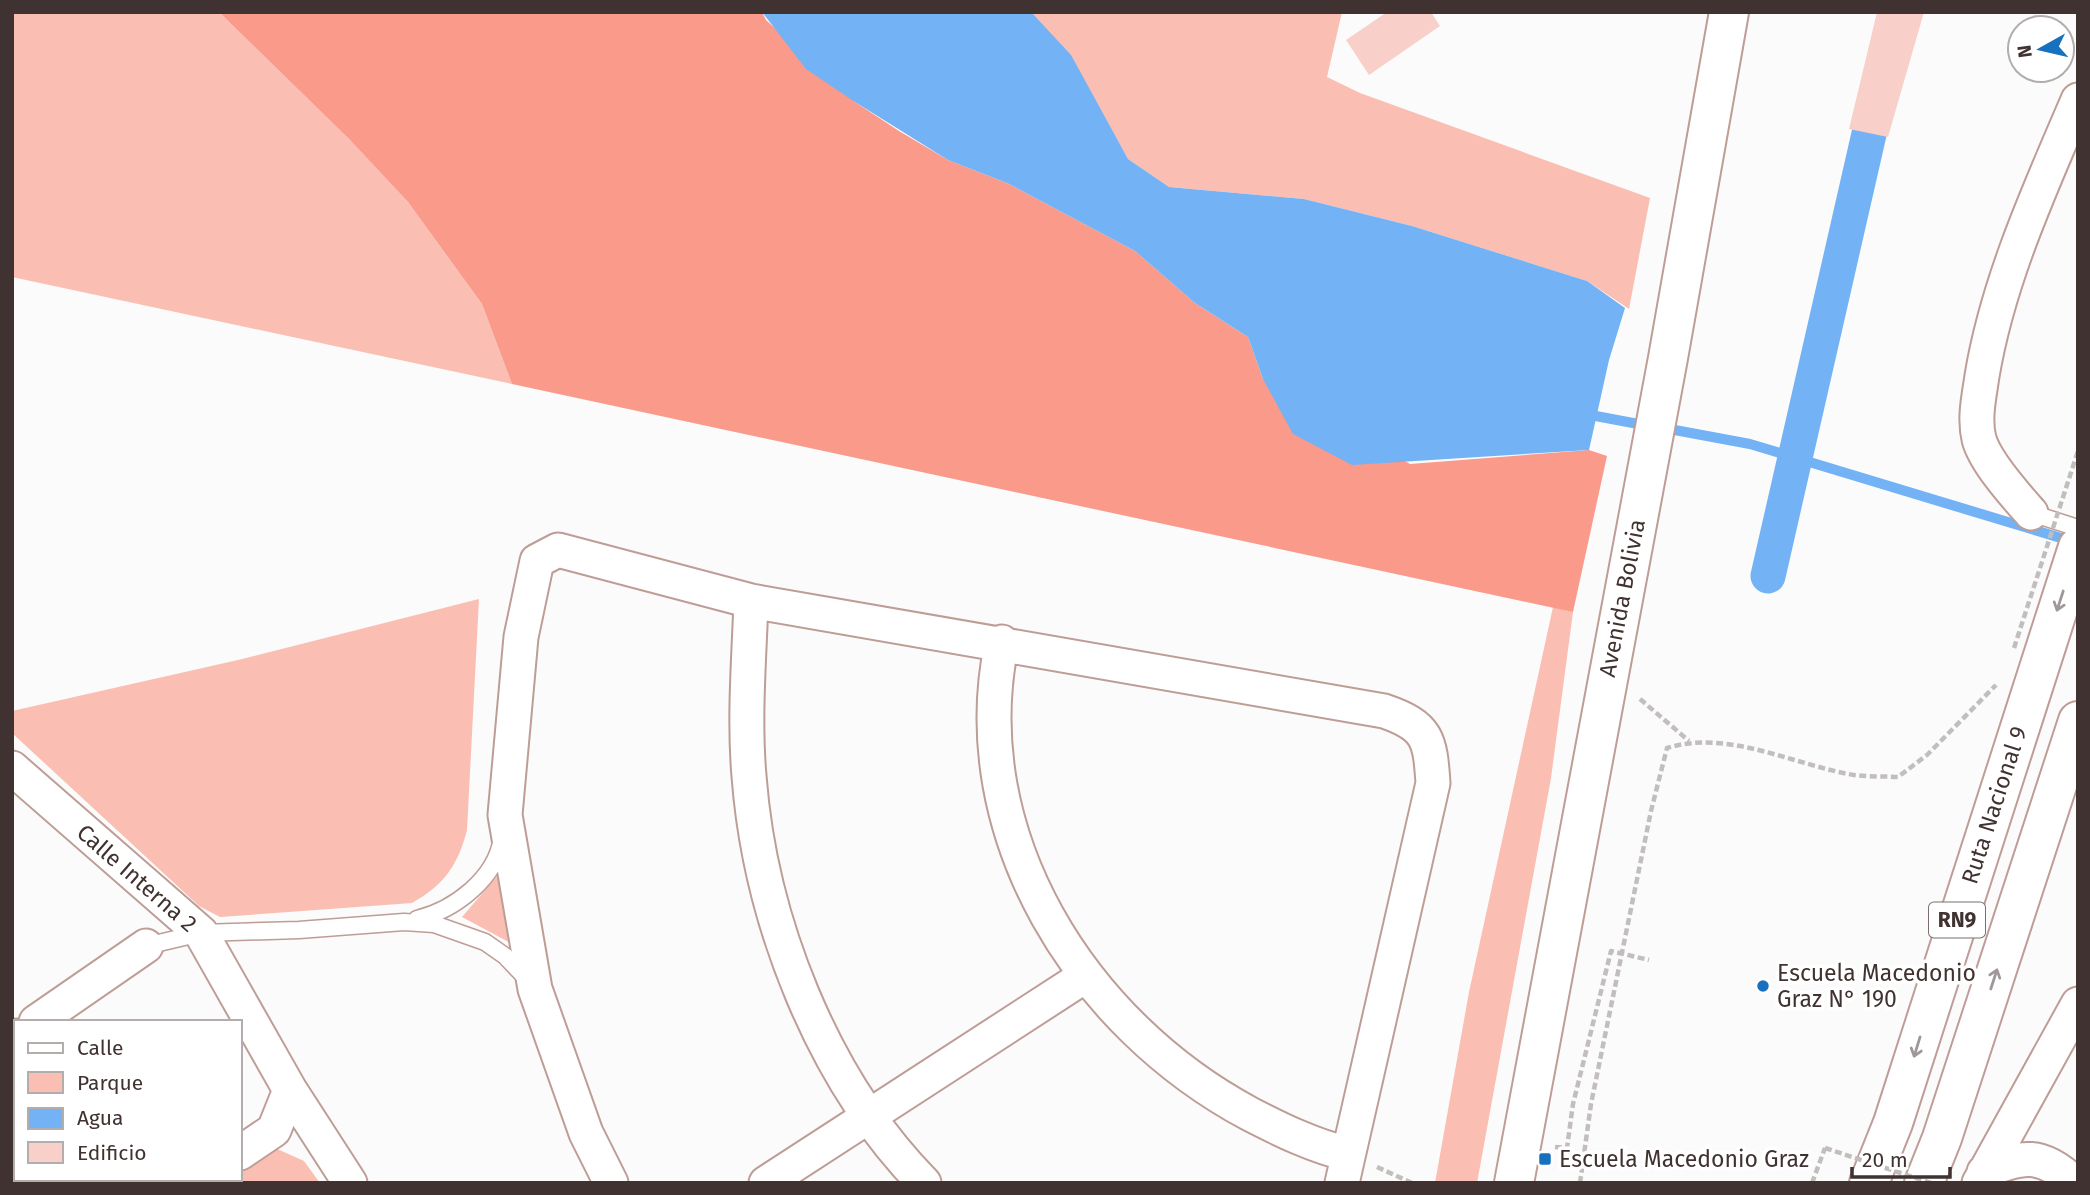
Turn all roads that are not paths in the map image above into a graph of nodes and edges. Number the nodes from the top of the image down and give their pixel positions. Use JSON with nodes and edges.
{"nodes":[{"id":1,"x":1729,"y":12,"type":"edge"},
{"id":2,"x":2078,"y":100,"type":"edge"},
{"id":3,"x":2031,"y":513,"type":"joint"},
{"id":4,"x":2078,"y":528,"type":"edge"},
{"id":5,"x":2078,"y":547,"type":"edge"},
{"id":6,"x":751,"y":601,"type":"junction"},
{"id":7,"x":1002,"y":642,"type":"junction"},
{"id":8,"x":2078,"y":721,"type":"edge"},
{"id":9,"x":14,"y":773,"type":"edge"},
{"id":10,"x":505,"y":815,"type":"junction"},
{"id":11,"x":404,"y":922,"type":"junction"},
{"id":12,"x":201,"y":933,"type":"junction"},
{"id":13,"x":146,"y":946,"type":"joint"},
{"id":14,"x":1085,"y":976,"type":"junction"},
{"id":15,"x":535,"y":989,"type":"junction"},
{"id":16,"x":2078,"y":1004,"type":"edge"},
{"id":17,"x":39,"y":1020,"type":"edge"},
{"id":18,"x":290,"y":1090,"type":"junction"},
{"id":19,"x":871,"y":1116,"type":"junction"},
{"id":20,"x":242,"y":1152,"type":"edge"},
{"id":21,"x":1345,"y":1168,"type":"edge"},
{"id":22,"x":1982,"y":1177,"type":"edge"},
{"id":23,"x":350,"y":1183,"type":"edge"},
{"id":24,"x":611,"y":1183,"type":"edge"},
{"id":25,"x":766,"y":1183,"type":"edge"},
{"id":26,"x":925,"y":1183,"type":"edge"},
{"id":27,"x":1514,"y":1183,"type":"edge"},
{"id":28,"x":1869,"y":1183,"type":"edge"},
{"id":29,"x":1924,"y":1183,"type":"edge"},
{"id":30,"x":2074,"y":1183,"type":"edge"}],
"edges":[{"from":1,"to":27,"type":"main road","name":"Avenida Bolivia"},
{"from":2,"to":3,"type":"street"},
{"from":3,"to":4,"type":"lane"},
{"from":5,"to":28,"type":"main road","name":"Ruta Nacional 9","number":"RN9","one_way":true},
{"from":6,"to":7,"type":"street"},
{"from":6,"to":10,"type":"street"},
{"from":6,"to":19,"type":"street"},
{"from":7,"to":14,"type":"street"},
{"from":7,"to":21,"type":"street"},
{"from":29,"to":8,"type":"main road","number":"RN9","one_way":true},
{"from":9,"to":12,"type":"street","name":"Calle Interna 2"},
{"from":10,"to":11,"type":"lane"},
{"from":10,"to":15,"type":"street"},
{"from":11,"to":12,"type":"lane"},
{"from":11,"to":15,"type":"lane"},
{"from":12,"to":13,"type":"lane"},
{"from":12,"to":18,"type":"street","name":"Calle Interna 2"},
{"from":13,"to":17,"type":"street"},
{"from":14,"to":19,"type":"street"},
{"from":14,"to":21,"type":"street"},
{"from":15,"to":24,"type":"street"},
{"from":16,"to":22,"type":"street"},
{"from":18,"to":20,"type":"street"},
{"from":18,"to":23,"type":"street","name":"Calle Interna 2"},
{"from":19,"to":25,"type":"street"},
{"from":19,"to":26,"type":"street"},
{"from":22,"to":30,"type":"street"}]}
